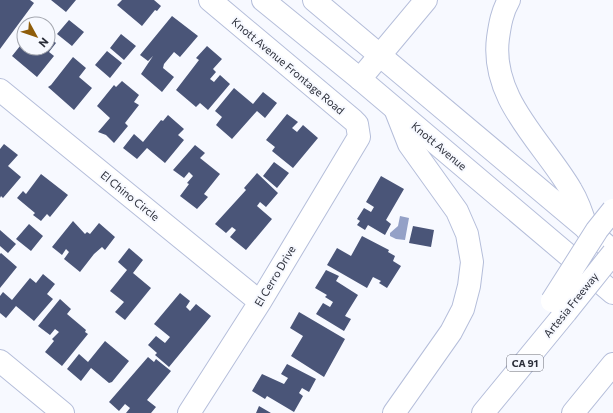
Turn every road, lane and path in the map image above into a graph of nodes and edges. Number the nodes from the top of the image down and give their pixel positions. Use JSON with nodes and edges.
{"nodes":[{"id":1,"x":210,"y":0,"type":"edge"},
{"id":2,"x":263,"y":0,"type":"edge"},
{"id":3,"x":314,"y":0,"type":"edge"},
{"id":4,"x":426,"y":0,"type":"edge"},
{"id":5,"x":509,"y":0,"type":"edge"},
{"id":6,"x":379,"y":55,"type":"junction"},
{"id":7,"x":360,"y":79,"type":"junction"},
{"id":8,"x":0,"y":90,"type":"edge"},
{"id":9,"x":396,"y":111,"type":"junction"},
{"id":10,"x":359,"y":137,"type":"joint"},
{"id":11,"x":613,"y":210,"type":"edge"},
{"id":12,"x":587,"y":230,"type":"junction"},
{"id":13,"x":613,"y":252,"type":"edge"},
{"id":14,"x":613,"y":294,"type":"edge"},
{"id":15,"x":260,"y":302,"type":"junction"},
{"id":16,"x":559,"y":306,"type":"junction"},
{"id":17,"x":0,"y":361,"type":"edge"},
{"id":18,"x":613,"y":364,"type":"edge"},
{"id":19,"x":63,"y":413,"type":"edge"},
{"id":20,"x":189,"y":413,"type":"edge"},
{"id":21,"x":394,"y":413,"type":"edge"},
{"id":22,"x":483,"y":413,"type":"edge"},
{"id":23,"x":573,"y":413,"type":"edge"}],
"edges":[{"from":1,"to":10,"type":"main road","name":"Knott Avenue Frontage Road"},
{"from":2,"to":7,"type":"main road","name":"Knott Avenue"},
{"from":3,"to":6,"type":"main road"},
{"from":4,"to":6,"type":"main road"},
{"from":5,"to":12,"type":"main road"},
{"from":6,"to":7,"type":"main road"},
{"from":6,"to":12,"type":"main road"},
{"from":7,"to":9,"type":"main road","name":"Knott Avenue"},
{"from":8,"to":15,"type":"main road","name":"El Chino Circle"},
{"from":9,"to":14,"type":"main road","name":"Knott Avenue"},
{"from":9,"to":21,"type":"main road"},
{"from":10,"to":15,"type":"main road","name":"El Cerro Drive"},
{"from":11,"to":16,"type":"main road","bridge":true},
{"from":12,"to":13,"type":"main road"},
{"from":13,"to":16,"type":"main road","name":"Artesia Freeway","number":"CA 91","bridge":true},
{"from":15,"to":20,"type":"main road","name":"El Cerro Drive"},
{"from":16,"to":22,"type":"main road","name":"Artesia Freeway","number":"CA 91"},
{"from":17,"to":19,"type":"main road"},
{"from":18,"to":23,"type":"main road"}]}
